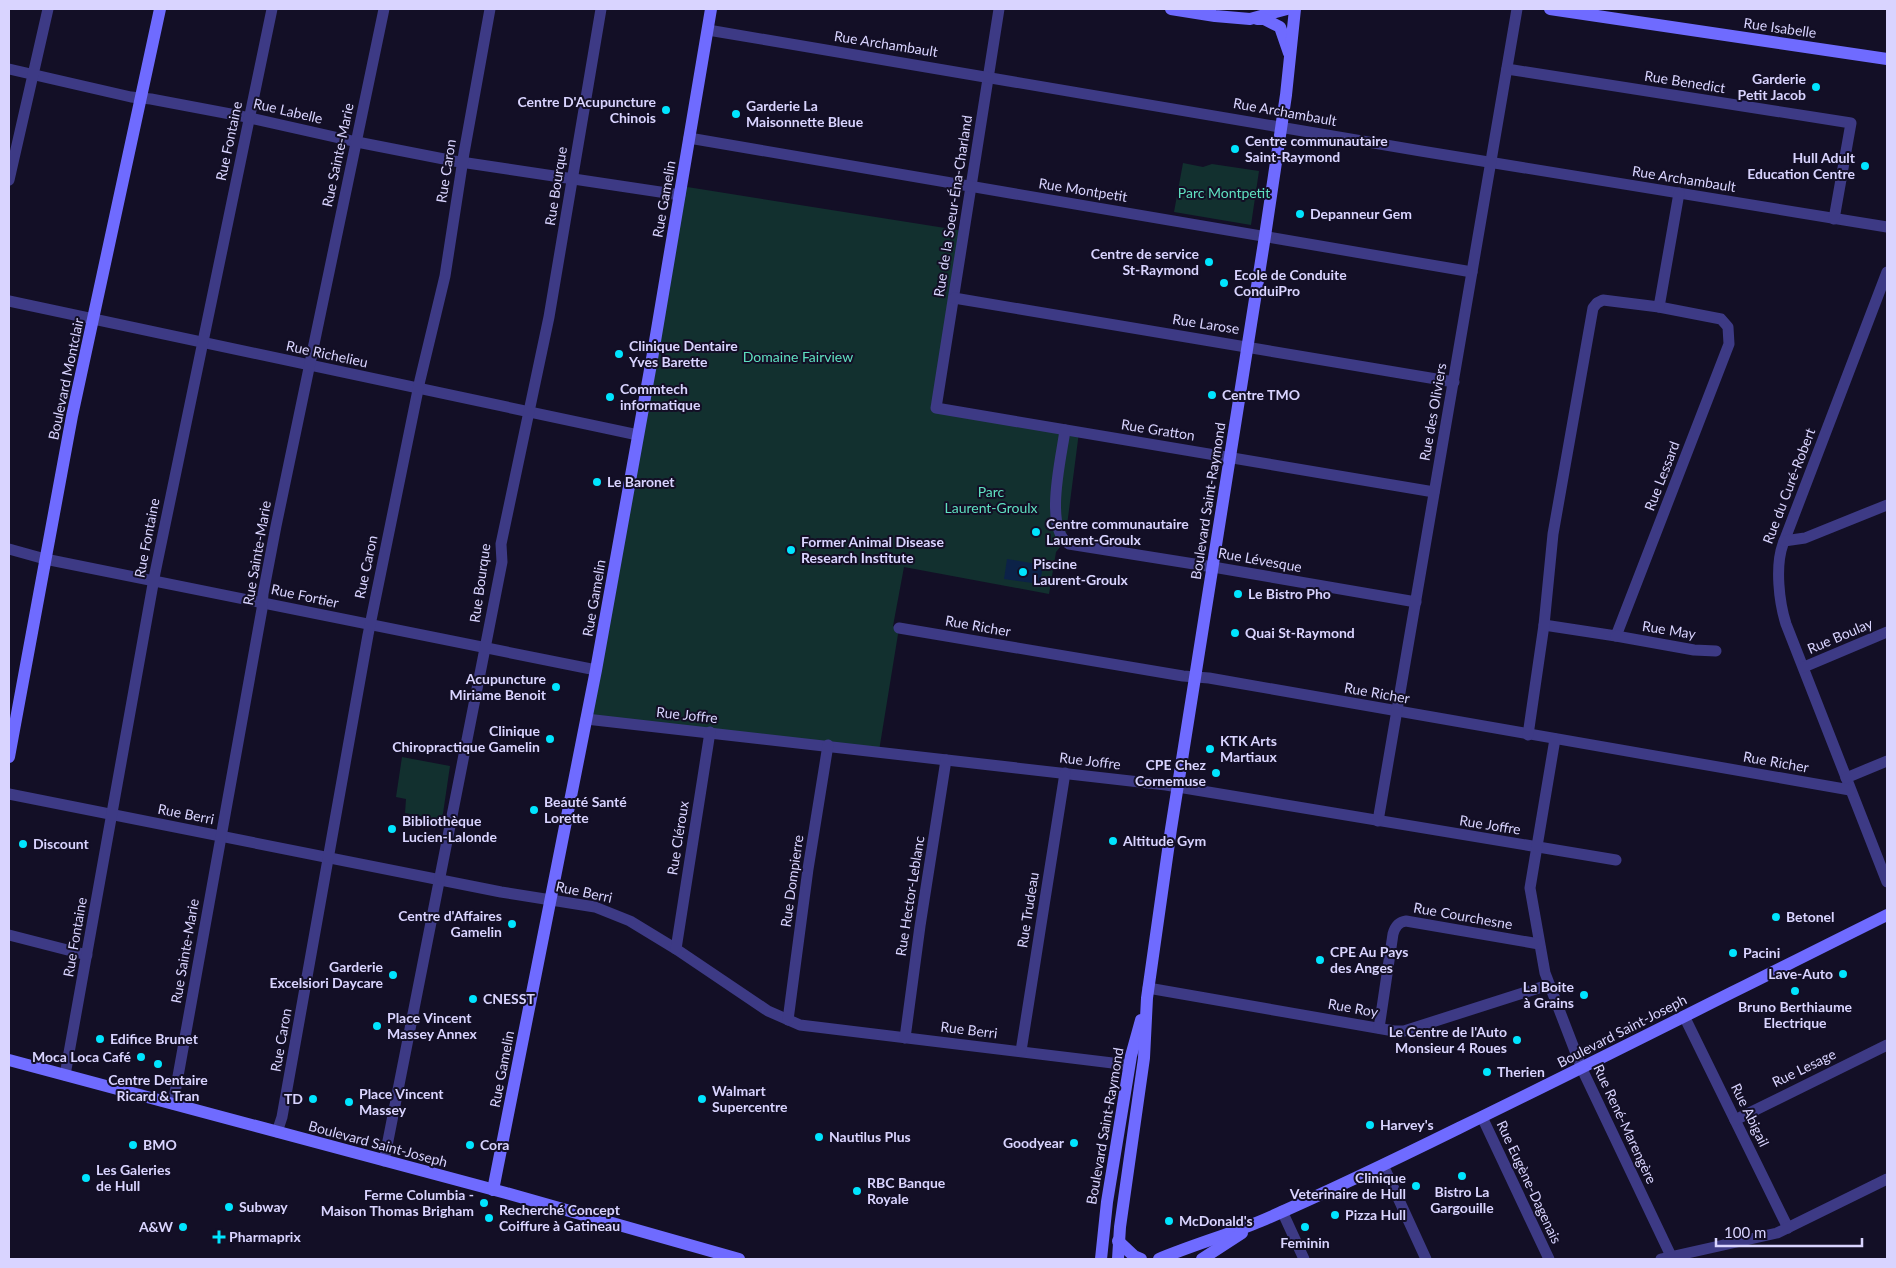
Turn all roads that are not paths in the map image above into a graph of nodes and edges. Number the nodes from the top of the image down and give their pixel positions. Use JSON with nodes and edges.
{"nodes":[{"id":1,"x":48,"y":9,"type":"edge"},
{"id":2,"x":160,"y":9,"type":"edge"},
{"id":3,"x":272,"y":9,"type":"edge"},
{"id":4,"x":384,"y":9,"type":"edge"},
{"id":5,"x":490,"y":9,"type":"edge"},
{"id":6,"x":601,"y":9,"type":"edge"},
{"id":7,"x":711,"y":9,"type":"edge"},
{"id":8,"x":1000,"y":9,"type":"edge"},
{"id":9,"x":1171,"y":9,"type":"edge"},
{"id":10,"x":1287,"y":9,"type":"edge"},
{"id":11,"x":1295,"y":9,"type":"edge"},
{"id":12,"x":1517,"y":9,"type":"edge"},
{"id":13,"x":1550,"y":9,"type":"edge"},
{"id":14,"x":1250,"y":19,"type":"junction"},
{"id":15,"x":708,"y":30,"type":"junction"},
{"id":16,"x":1290,"y":56,"type":"junction"},
{"id":17,"x":1887,"y":59,"type":"edge"},
{"id":18,"x":9,"y":69,"type":"edge"},
{"id":19,"x":1507,"y":69,"type":"junction"},
{"id":20,"x":33,"y":75,"type":"junction"},
{"id":21,"x":989,"y":77,"type":"junction"},
{"id":22,"x":142,"y":98,"type":"junction"},
{"id":23,"x":249,"y":118,"type":"junction"},
{"id":24,"x":1281,"y":126,"type":"junction"},
{"id":25,"x":689,"y":138,"type":"junction"},
{"id":26,"x":357,"y":142,"type":"junction"},
{"id":27,"x":1491,"y":161,"type":"junction"},
{"id":28,"x":462,"y":162,"type":"junction"},
{"id":29,"x":572,"y":179,"type":"junction"},
{"id":30,"x":9,"y":180,"type":"edge"},
{"id":31,"x":971,"y":187,"type":"junction"},
{"id":32,"x":1679,"y":193,"type":"junction"},
{"id":33,"x":680,"y":196,"type":"junction"},
{"id":34,"x":1834,"y":219,"type":"junction"},
{"id":35,"x":1887,"y":226,"type":"edge"},
{"id":36,"x":1265,"y":236,"type":"junction"},
{"id":37,"x":1472,"y":272,"type":"junction"},
{"id":38,"x":1887,"y":272,"type":"edge"},
{"id":39,"x":954,"y":298,"type":"junction"},
{"id":40,"x":9,"y":301,"type":"edge"},
{"id":41,"x":1659,"y":308,"type":"junction"},
{"id":42,"x":94,"y":320,"type":"junction"},
{"id":43,"x":202,"y":343,"type":"junction"},
{"id":44,"x":1248,"y":346,"type":"junction"},
{"id":45,"x":310,"y":366,"type":"junction"},
{"id":46,"x":1454,"y":382,"type":"junction"},
{"id":47,"x":419,"y":388,"type":"junction"},
{"id":48,"x":936,"y":408,"type":"joint"},
{"id":49,"x":529,"y":413,"type":"junction"},
{"id":50,"x":1065,"y":430,"type":"junction"},
{"id":51,"x":638,"y":435,"type":"junction"},
{"id":52,"x":1230,"y":457,"type":"junction"},
{"id":53,"x":1434,"y":492,"type":"junction"},
{"id":54,"x":1887,"y":505,"type":"edge"},
{"id":55,"x":1784,"y":541,"type":"junction"},
{"id":56,"x":9,"y":549,"type":"edge"},
{"id":57,"x":44,"y":559,"type":"junction"},
{"id":58,"x":1213,"y":566,"type":"junction"},
{"id":59,"x":154,"y":580,"type":"junction"},
{"id":60,"x":262,"y":602,"type":"junction"},
{"id":61,"x":1416,"y":602,"type":"junction"},
{"id":62,"x":370,"y":624,"type":"junction"},
{"id":63,"x":1544,"y":624,"type":"junction"},
{"id":64,"x":899,"y":628,"type":"dead end"},
{"id":65,"x":1887,"y":632,"type":"edge"},
{"id":66,"x":1616,"y":636,"type":"junction"},
{"id":67,"x":485,"y":647,"type":"junction"},
{"id":68,"x":1716,"y":651,"type":"dead end"},
{"id":69,"x":1804,"y":668,"type":"junction"},
{"id":70,"x":596,"y":670,"type":"junction"},
{"id":71,"x":1196,"y":677,"type":"junction"},
{"id":72,"x":1397,"y":712,"type":"junction"},
{"id":73,"x":586,"y":719,"type":"junction"},
{"id":74,"x":710,"y":732,"type":"junction"},
{"id":75,"x":1528,"y":735,"type":"junction"},
{"id":76,"x":1555,"y":739,"type":"junction"},
{"id":77,"x":828,"y":745,"type":"junction"},
{"id":78,"x":9,"y":757,"type":"edge"},
{"id":79,"x":946,"y":760,"type":"junction"},
{"id":80,"x":1887,"y":761,"type":"edge"},
{"id":81,"x":1065,"y":772,"type":"junction"},
{"id":82,"x":1846,"y":778,"type":"junction"},
{"id":83,"x":1179,"y":788,"type":"junction"},
{"id":84,"x":1850,"y":790,"type":"junction"},
{"id":85,"x":9,"y":794,"type":"edge"},
{"id":86,"x":112,"y":815,"type":"junction"},
{"id":87,"x":1378,"y":821,"type":"junction"},
{"id":88,"x":221,"y":836,"type":"junction"},
{"id":89,"x":1536,"y":848,"type":"junction"},
{"id":90,"x":329,"y":857,"type":"junction"},
{"id":91,"x":1616,"y":860,"type":"dead end"},
{"id":92,"x":440,"y":879,"type":"junction"},
{"id":93,"x":1887,"y":882,"type":"edge"},
{"id":94,"x":550,"y":900,"type":"junction"},
{"id":95,"x":1887,"y":915,"type":"edge"},
{"id":96,"x":9,"y":935,"type":"edge"},
{"id":97,"x":1540,"y":944,"type":"junction"},
{"id":98,"x":676,"y":949,"type":"junction"},
{"id":99,"x":87,"y":955,"type":"junction"},
{"id":100,"x":1548,"y":984,"type":"junction"},
{"id":101,"x":1147,"y":993,"type":"junction"},
{"id":102,"x":1684,"y":1016,"type":"junction"},
{"id":103,"x":788,"y":1020,"type":"junction"},
{"id":104,"x":1379,"y":1028,"type":"junction"},
{"id":105,"x":905,"y":1038,"type":"junction"},
{"id":106,"x":1887,"y":1045,"type":"edge"},
{"id":107,"x":1020,"y":1051,"type":"junction"},
{"id":108,"x":10,"y":1060,"type":"edge"},
{"id":109,"x":1129,"y":1066,"type":"junction"},
{"id":110,"x":1582,"y":1069,"type":"junction"},
{"id":111,"x":65,"y":1075,"type":"junction"},
{"id":112,"x":172,"y":1104,"type":"junction"},
{"id":113,"x":1482,"y":1117,"type":"junction"},
{"id":114,"x":1735,"y":1120,"type":"junction"},
{"id":115,"x":276,"y":1132,"type":"junction"},
{"id":116,"x":384,"y":1161,"type":"junction"},
{"id":117,"x":1383,"y":1165,"type":"junction"},
{"id":118,"x":1887,"y":1179,"type":"edge"},
{"id":119,"x":493,"y":1190,"type":"junction"},
{"id":120,"x":1282,"y":1211,"type":"junction"},
{"id":121,"x":1260,"y":1221,"type":"junction"},
{"id":122,"x":1788,"y":1228,"type":"junction"},
{"id":123,"x":1118,"y":1241,"type":"junction"},
{"id":124,"x":1099,"y":1256,"type":"edge"},
{"id":125,"x":1666,"y":1258,"type":"edge"},
{"id":126,"x":739,"y":1259,"type":"edge"},
{"id":127,"x":1118,"y":1259,"type":"edge"},
{"id":128,"x":1141,"y":1259,"type":"edge"},
{"id":129,"x":1159,"y":1259,"type":"edge"},
{"id":130,"x":1202,"y":1259,"type":"edge"},
{"id":131,"x":1304,"y":1259,"type":"edge"},
{"id":132,"x":1426,"y":1259,"type":"edge"},
{"id":133,"x":1549,"y":1259,"type":"edge"}],
"edges":[{"from":1,"to":20,"type":"street"},
{"from":2,"to":22,"type":"main road","name":"Boulevard Montclair"},
{"from":3,"to":23,"type":"street","name":"Rue Fontaine"},
{"from":4,"to":26,"type":"street","name":"Rue Sainte-Marie"},
{"from":5,"to":28,"type":"street","name":"Rue Caron"},
{"from":6,"to":29,"type":"street","name":"Rue Bourque"},
{"from":7,"to":15,"type":"main road","name":"Rue Gamelin"},
{"from":8,"to":21,"type":"street","name":"Rue de la Soeur-Éna-Charland"},
{"from":9,"to":14,"type":"main road"},
{"from":10,"to":14,"type":"main road"},
{"from":11,"to":16,"type":"main road","name":"Boulevard Saint-Raymond"},
{"from":12,"to":19,"type":"street","name":"Rue des Oliviers"},
{"from":13,"to":17,"type":"main road","name":"Rue Isabelle"},
{"from":14,"to":16,"type":"main road"},
{"from":15,"to":21,"type":"street","name":"Rue Archambault"},
{"from":15,"to":25,"type":"main road","name":"Rue Gamelin"},
{"from":16,"to":24,"type":"main road","name":"Boulevard Saint-Raymond"},
{"from":18,"to":20,"type":"street","name":"Rue Labelle"},
{"from":19,"to":27,"type":"street","name":"Rue des Oliviers"},
{"from":19,"to":34,"type":"street","name":"Rue Benedict"},
{"from":20,"to":22,"type":"street","name":"Rue Labelle"},
{"from":20,"to":30,"type":"street"},
{"from":21,"to":24,"type":"street","name":"Rue Archambault"},
{"from":21,"to":31,"type":"street","name":"Rue de la Soeur-Éna-Charland"},
{"from":22,"to":23,"type":"street","name":"Rue Labelle"},
{"from":22,"to":42,"type":"main road","name":"Boulevard Montclair"},
{"from":23,"to":26,"type":"street","name":"Rue Labelle"},
{"from":23,"to":43,"type":"street","name":"Rue Fontaine"},
{"from":24,"to":27,"type":"street","name":"Rue Archambault"},
{"from":24,"to":36,"type":"main road","name":"Boulevard Saint-Raymond"},
{"from":25,"to":31,"type":"street","name":"Rue Montpetit"},
{"from":25,"to":33,"type":"main road","name":"Rue Gamelin"},
{"from":26,"to":28,"type":"street","name":"Rue Labelle"},
{"from":26,"to":45,"type":"street","name":"Rue Sainte-Marie"},
{"from":27,"to":32,"type":"street","name":"Rue Archambault"},
{"from":27,"to":37,"type":"street","name":"Rue des Oliviers"},
{"from":28,"to":29,"type":"street","name":"Rue Labelle"},
{"from":28,"to":47,"type":"street","name":"Rue Caron"},
{"from":29,"to":33,"type":"street","name":"Rue Labelle"},
{"from":29,"to":49,"type":"street","name":"Rue Bourque"},
{"from":31,"to":36,"type":"street","name":"Rue Montpetit"},
{"from":31,"to":39,"type":"street","name":"Rue de la Soeur-Éna-Charland"},
{"from":32,"to":34,"type":"street","name":"Rue Archambault"},
{"from":32,"to":41,"type":"street"},
{"from":33,"to":51,"type":"main road","name":"Rue Gamelin"},
{"from":34,"to":35,"type":"street","name":"Rue Archambault"},
{"from":36,"to":37,"type":"street","name":"Rue Montpetit"},
{"from":36,"to":44,"type":"main road","name":"Boulevard Saint-Raymond"},
{"from":37,"to":46,"type":"street","name":"Rue des Oliviers"},
{"from":38,"to":55,"type":"street","name":"Rue du Curé-Robert"},
{"from":39,"to":44,"type":"street","name":"Rue Larose"},
{"from":39,"to":48,"type":"street","name":"Rue de la Soeur-Éna-Charland"},
{"from":40,"to":42,"type":"street","name":"Rue Richelieu"},
{"from":41,"to":63,"type":"street","name":"Rue Lessard"},
{"from":41,"to":66,"type":"street","name":"Rue Lessard"},
{"from":42,"to":43,"type":"street","name":"Rue Richelieu"},
{"from":42,"to":57,"type":"main road","name":"Boulevard Montclair"},
{"from":43,"to":45,"type":"street","name":"Rue Richelieu"},
{"from":43,"to":59,"type":"street","name":"Rue Fontaine"},
{"from":44,"to":46,"type":"street","name":"Rue Larose"},
{"from":44,"to":52,"type":"main road","name":"Boulevard Saint-Raymond"},
{"from":45,"to":47,"type":"street","name":"Rue Richelieu"},
{"from":45,"to":60,"type":"street","name":"Rue Sainte-Marie"},
{"from":46,"to":53,"type":"street","name":"Rue des Oliviers"},
{"from":47,"to":49,"type":"street","name":"Rue Richelieu"},
{"from":47,"to":62,"type":"street","name":"Rue Caron"},
{"from":48,"to":50,"type":"street","name":"Rue Gratton"},
{"from":49,"to":51,"type":"street","name":"Rue Richelieu"},
{"from":49,"to":67,"type":"street","name":"Rue Bourque"},
{"from":50,"to":52,"type":"street","name":"Rue Gratton"},
{"from":50,"to":58,"type":"street","name":"Rue Lévesque"},
{"from":51,"to":70,"type":"main road","name":"Rue Gamelin"},
{"from":52,"to":53,"type":"street","name":"Rue Gratton"},
{"from":52,"to":58,"type":"main road","name":"Boulevard Saint-Raymond"},
{"from":53,"to":61,"type":"street","name":"Rue des Oliviers"},
{"from":54,"to":55,"type":"street"},
{"from":55,"to":69,"type":"street","name":"Rue du Curé-Robert"},
{"from":56,"to":57,"type":"street","name":"Rue Fortier"},
{"from":57,"to":59,"type":"street","name":"Rue Fortier"},
{"from":57,"to":78,"type":"main road","name":"Boulevard Montclair"},
{"from":58,"to":61,"type":"street","name":"Rue Lévesque"},
{"from":58,"to":71,"type":"main road","name":"Boulevard Saint-Raymond"},
{"from":59,"to":60,"type":"street","name":"Rue Fortier"},
{"from":59,"to":86,"type":"street","name":"Rue Fontaine"},
{"from":60,"to":62,"type":"street","name":"Rue Fortier"},
{"from":60,"to":88,"type":"street","name":"Rue Sainte-Marie"},
{"from":61,"to":72,"type":"street","name":"Rue des Oliviers"},
{"from":62,"to":67,"type":"street","name":"Rue Fortier"},
{"from":62,"to":90,"type":"street","name":"Rue Caron"},
{"from":63,"to":66,"type":"street"},
{"from":63,"to":75,"type":"street","name":"Rue Lessard"},
{"from":64,"to":71,"type":"street","name":"Rue Richer"},
{"from":65,"to":69,"type":"street","name":"Rue Boulay"},
{"from":66,"to":68,"type":"street","name":"Rue May"},
{"from":67,"to":70,"type":"street","name":"Rue Fortier"},
{"from":67,"to":92,"type":"street","name":"Rue Bourque"},
{"from":69,"to":82,"type":"street","name":"Rue du Curé-Robert"},
{"from":70,"to":73,"type":"main road","name":"Rue Gamelin"},
{"from":71,"to":72,"type":"street","name":"Rue Richer"},
{"from":71,"to":83,"type":"main road","name":"Boulevard Saint-Raymond"},
{"from":72,"to":75,"type":"street","name":"Rue Richer"},
{"from":72,"to":87,"type":"street","name":"Rue des Oliviers"},
{"from":73,"to":74,"type":"street","name":"Rue Joffre"},
{"from":73,"to":94,"type":"main road","name":"Rue Gamelin"},
{"from":74,"to":77,"type":"street","name":"Rue Joffre"},
{"from":74,"to":98,"type":"street","name":"Rue Cléroux"},
{"from":75,"to":76,"type":"street","name":"Rue Richer"},
{"from":76,"to":84,"type":"street","name":"Rue Richer"},
{"from":76,"to":89,"type":"street","name":"Rue René-Marengère"},
{"from":77,"to":79,"type":"street","name":"Rue Joffre"},
{"from":77,"to":103,"type":"street","name":"Rue Dompierre"},
{"from":79,"to":81,"type":"street","name":"Rue Joffre"},
{"from":79,"to":105,"type":"street","name":"Rue Hector-Leblanc"},
{"from":80,"to":82,"type":"street"},
{"from":81,"to":83,"type":"street","name":"Rue Joffre"},
{"from":81,"to":107,"type":"street","name":"Rue Trudeau"},
{"from":82,"to":84,"type":"street","name":"Rue du Curé-Robert"},
{"from":83,"to":87,"type":"street","name":"Rue Joffre"},
{"from":83,"to":101,"type":"main road","name":"Boulevard Saint-Raymond"},
{"from":84,"to":93,"type":"street","name":"Rue du Curé-Robert"},
{"from":85,"to":86,"type":"street","name":"Rue Berri"},
{"from":86,"to":88,"type":"street","name":"Rue Berri"},
{"from":86,"to":99,"type":"street","name":"Rue Fontaine"},
{"from":87,"to":89,"type":"street","name":"Rue Joffre"},
{"from":88,"to":90,"type":"street","name":"Rue Berri"},
{"from":88,"to":112,"type":"street","name":"Rue Sainte-Marie"},
{"from":89,"to":91,"type":"street","name":"Rue Joffre"},
{"from":89,"to":97,"type":"street","name":"Rue René-Marengère"},
{"from":90,"to":92,"type":"street","name":"Rue Berri"},
{"from":90,"to":115,"type":"street","name":"Rue Caron"},
{"from":92,"to":94,"type":"street","name":"Rue Berri"},
{"from":92,"to":116,"type":"street","name":"Rue Bourque"},
{"from":94,"to":98,"type":"street","name":"Rue Berri"},
{"from":94,"to":119,"type":"main road","name":"Rue Gamelin"},
{"from":95,"to":102,"type":"main road","name":"Boulevard Saint-Joseph"},
{"from":96,"to":99,"type":"street"},
{"from":97,"to":100,"type":"street","name":"Rue René-Marengère"},
{"from":97,"to":104,"type":"street","name":"Rue Courchesne"},
{"from":98,"to":103,"type":"street","name":"Rue Berri"},
{"from":99,"to":111,"type":"street","name":"Rue Fontaine"},
{"from":100,"to":104,"type":"street","name":"Rue Roy"},
{"from":100,"to":110,"type":"street","name":"Rue René-Marengère"},
{"from":101,"to":104,"type":"street","name":"Rue Roy"},
{"from":101,"to":109,"type":"main road","name":"Boulevard Saint-Raymond"},
{"from":101,"to":123,"type":"main road","name":"Boulevard Saint-Raymond"},
{"from":102,"to":110,"type":"main road","name":"Boulevard Saint-Joseph"},
{"from":102,"to":114,"type":"street","name":"Rue Abigail"},
{"from":103,"to":105,"type":"street","name":"Rue Berri"},
{"from":105,"to":107,"type":"street","name":"Rue Berri"},
{"from":106,"to":114,"type":"street","name":"Rue Lesage"},
{"from":107,"to":109,"type":"street","name":"Rue Berri"},
{"from":108,"to":111,"type":"main road","name":"Boulevard Saint-Joseph"},
{"from":109,"to":124,"type":"main road","name":"Boulevard Saint-Raymond"},
{"from":110,"to":113,"type":"main road","name":"Boulevard Saint-Joseph"},
{"from":110,"to":125,"type":"street","name":"Rue René-Marengère"},
{"from":111,"to":112,"type":"main road","name":"Boulevard Saint-Joseph"},
{"from":112,"to":115,"type":"main road","name":"Boulevard Saint-Joseph"},
{"from":113,"to":117,"type":"main road","name":"Boulevard Saint-Joseph"},
{"from":113,"to":133,"type":"street","name":"Rue Eugène-Dagenais"},
{"from":114,"to":122,"type":"street","name":"Rue Abigail"},
{"from":115,"to":116,"type":"main road","name":"Boulevard Saint-Joseph"},
{"from":116,"to":119,"type":"main road","name":"Boulevard Saint-Joseph"},
{"from":117,"to":120,"type":"main road","name":"Boulevard Saint-Joseph"},
{"from":117,"to":132,"type":"street"},
{"from":118,"to":122,"type":"street"},
{"from":119,"to":126,"type":"main road","name":"Boulevard Saint-Joseph"},
{"from":120,"to":121,"type":"main road","name":"Boulevard Saint-Joseph"},
{"from":120,"to":131,"type":"street"},
{"from":121,"to":129,"type":"main road","name":"Boulevard Saint-Joseph"},
{"from":121,"to":130,"type":"main road","name":"Boulevard Saint-Joseph"},
{"from":122,"to":125,"type":"street"},
{"from":123,"to":127,"type":"main road","name":"Boulevard Saint-Raymond"},
{"from":123,"to":128,"type":"main road"}]}
